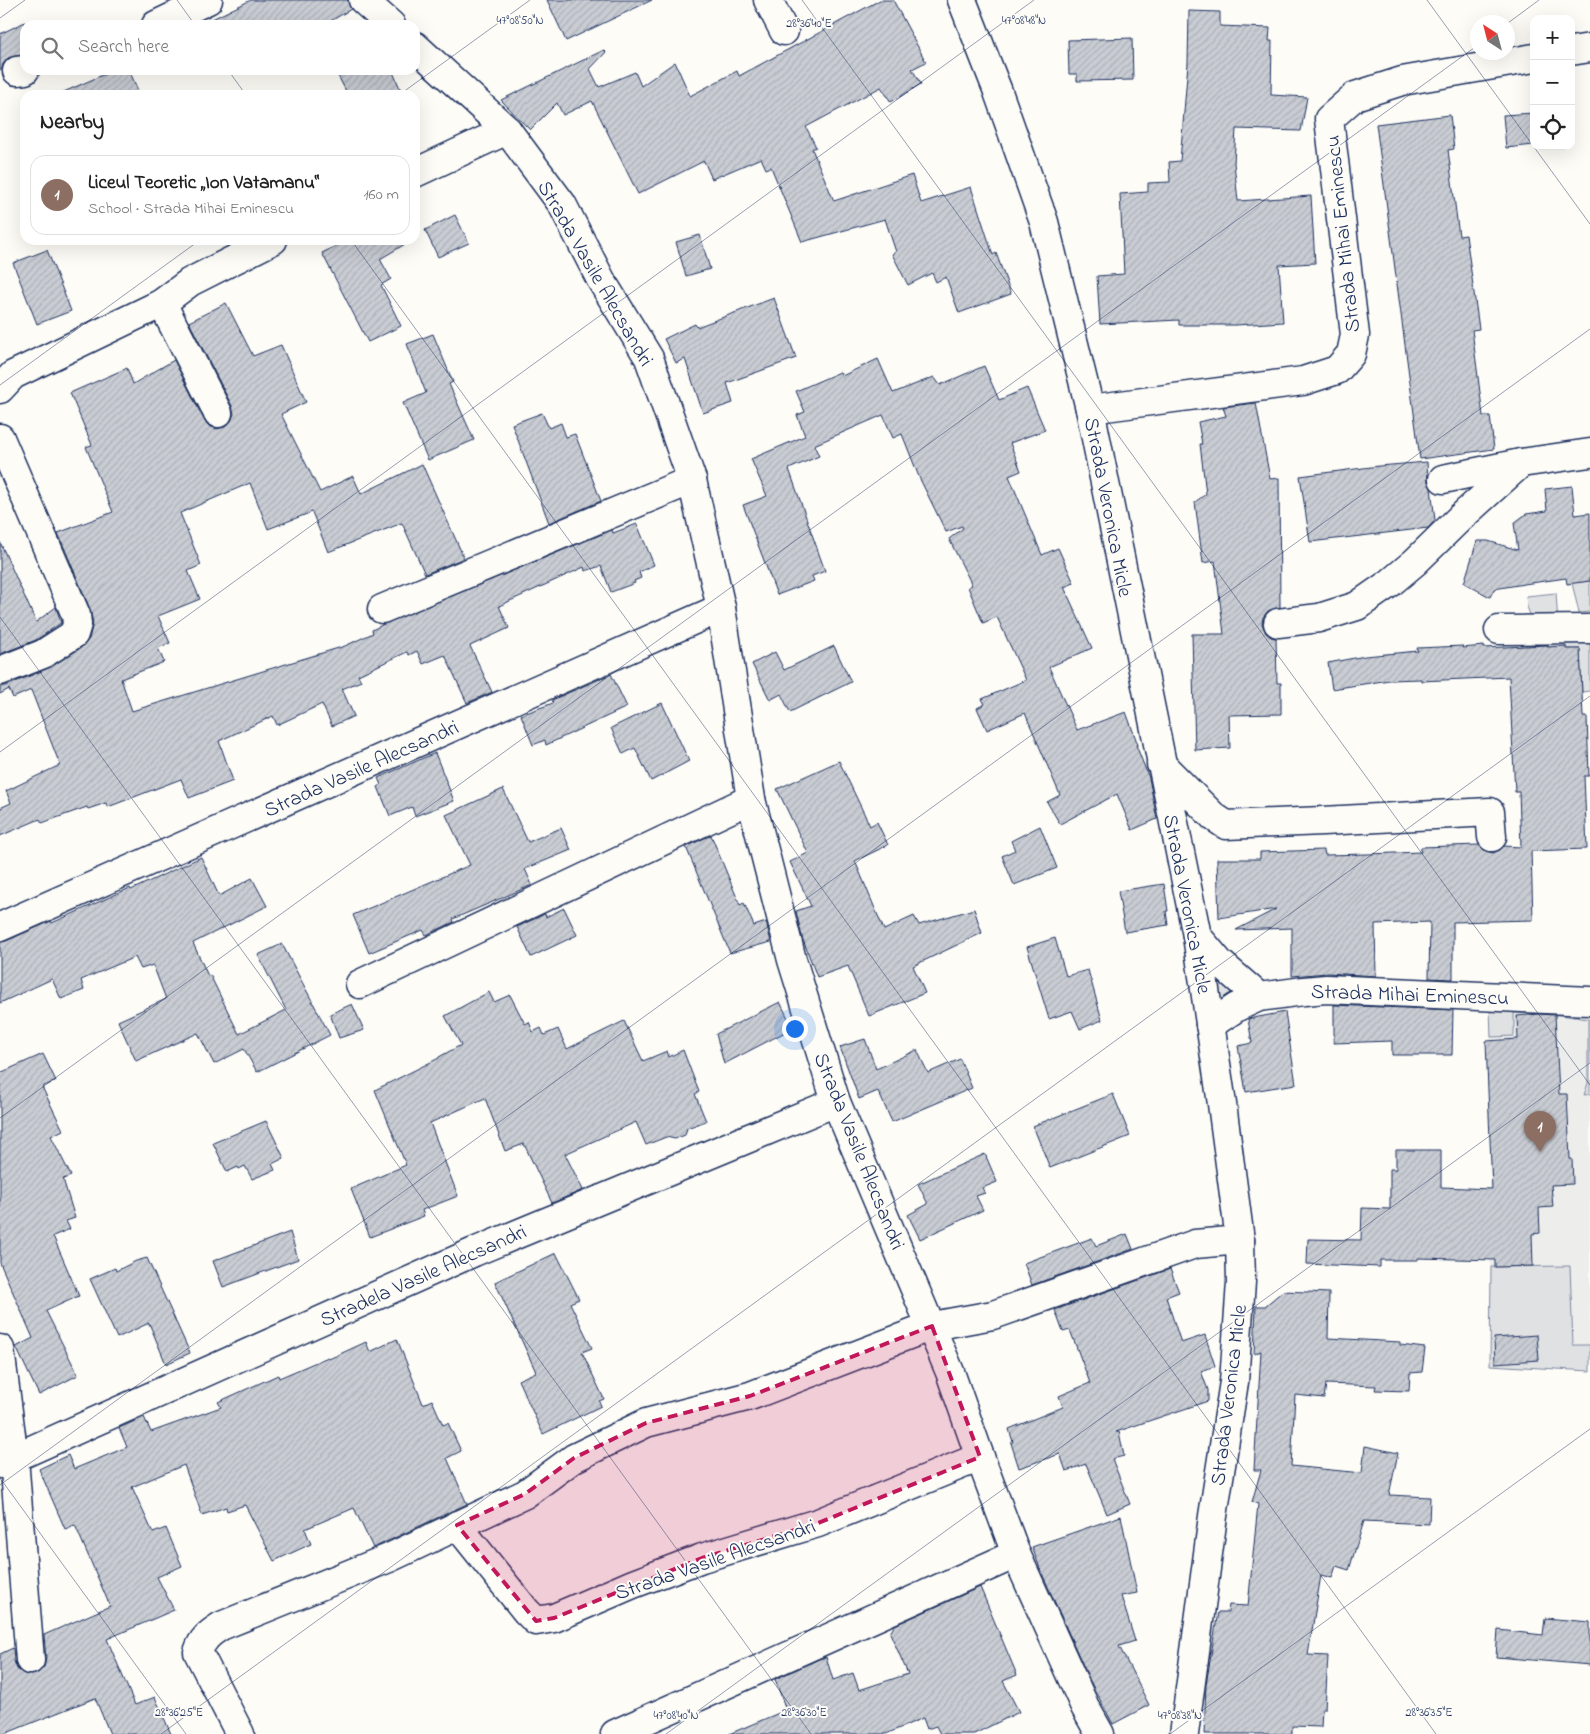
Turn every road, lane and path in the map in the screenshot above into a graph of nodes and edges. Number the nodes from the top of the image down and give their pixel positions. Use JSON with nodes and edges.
{"nodes":[{"id":1,"x":208,"y":0,"type":"edge"},
{"id":2,"x":363,"y":0,"type":"edge"},
{"id":3,"x":768,"y":0,"type":"edge"},
{"id":4,"x":962,"y":0,"type":"edge"},
{"id":5,"x":166,"y":20,"type":"edge"},
{"id":6,"x":385,"y":20,"type":"edge"},
{"id":7,"x":784,"y":31,"type":"dead end"},
{"id":8,"x":1590,"y":48,"type":"edge"},
{"id":9,"x":1575,"y":50,"type":"edge"},
{"id":10,"x":420,"y":51,"type":"edge"},
{"id":11,"x":1530,"y":59,"type":"edge"},
{"id":12,"x":507,"y":130,"type":"junction"},
{"id":13,"x":420,"y":172,"type":"edge"},
{"id":14,"x":263,"y":245,"type":"edge"},
{"id":15,"x":162,"y":303,"type":"junction"},
{"id":16,"x":0,"y":389,"type":"edge"},
{"id":17,"x":1090,"y":409,"type":"junction"},
{"id":18,"x":218,"y":413,"type":"dead end"},
{"id":19,"x":0,"y":438,"type":"edge"},
{"id":20,"x":1590,"y":453,"type":"edge"},
{"id":21,"x":1521,"y":463,"type":"junction"},
{"id":22,"x":1443,"y":478,"type":"dead end"},
{"id":23,"x":692,"y":480,"type":"junction"},
{"id":24,"x":721,"y":608,"type":"junction"},
{"id":25,"x":382,"y":609,"type":"dead end"},
{"id":26,"x":1278,"y":623,"type":"dead end"},
{"id":27,"x":1590,"y":629,"type":"edge"},
{"id":28,"x":1499,"y":630,"type":"dead end"},
{"id":29,"x":0,"y":671,"type":"edge"},
{"id":30,"x":1161,"y":764,"type":"junction"},
{"id":31,"x":751,"y":799,"type":"junction"},
{"id":32,"x":1492,"y":837,"type":"dead end"},
{"id":33,"x":0,"y":927,"type":"edge"},
{"id":34,"x":1197,"y":936,"type":"junction"},
{"id":35,"x":360,"y":984,"type":"dead end"},
{"id":36,"x":1259,"y":997,"type":"junction"},
{"id":37,"x":1590,"y":1001,"type":"edge"},
{"id":38,"x":1210,"y":1025,"type":"junction"},
{"id":39,"x":836,"y":1102,"type":"junction"},
{"id":40,"x":1240,"y":1240,"type":"junction"},
{"id":41,"x":932,"y":1326,"type":"junction"},
{"id":42,"x":0,"y":1349,"type":"edge"},
{"id":43,"x":980,"y":1457,"type":"junction"},
{"id":44,"x":7,"y":1461,"type":"edge"},
{"id":45,"x":458,"y":1525,"type":"junction"},
{"id":46,"x":1016,"y":1554,"type":"junction"},
{"id":47,"x":30,"y":1660,"type":"dead end"},
{"id":48,"x":240,"y":1734,"type":"edge"},
{"id":49,"x":615,"y":1734,"type":"edge"},
{"id":50,"x":1100,"y":1734,"type":"edge"},
{"id":51,"x":1184,"y":1734,"type":"edge"}],
"edges":[{"from":1,"to":5,"type":"street"},
{"from":2,"to":6,"type":"street"},
{"from":3,"to":7,"type":"street"},
{"from":4,"to":17,"type":"street","name":"Strada Veronica Micle"},
{"from":8,"to":9,"type":"street"},
{"from":10,"to":12,"type":"street","name":"Strada Vasile Alecsandri"},
{"from":11,"to":17,"type":"street","name":"Strada Mihai Eminescu"},
{"from":12,"to":13,"type":"street"},
{"from":12,"to":23,"type":"street","name":"Strada Vasile Alecsandri"},
{"from":14,"to":15,"type":"street"},
{"from":15,"to":16,"type":"street"},
{"from":15,"to":18,"type":"street"},
{"from":17,"to":30,"type":"street","name":"Strada Veronica Micle"},
{"from":19,"to":29,"type":"street"},
{"from":20,"to":21,"type":"street"},
{"from":21,"to":22,"type":"street"},
{"from":21,"to":26,"type":"street"},
{"from":23,"to":24,"type":"street","name":"Strada Vasile Alecsandri"},
{"from":23,"to":25,"type":"street"},
{"from":24,"to":31,"type":"street","name":"Strada Vasile Alecsandri"},
{"from":24,"to":33,"type":"street","name":"Strada Vasile Alecsandri"},
{"from":27,"to":28,"type":"street"},
{"from":30,"to":32,"type":"street"},
{"from":30,"to":34,"type":"street","name":"Strada Veronica Micle"},
{"from":31,"to":35,"type":"street"},
{"from":31,"to":39,"type":"street","name":"Strada Vasile Alecsandri"},
{"from":34,"to":36,"type":"street"},
{"from":34,"to":38,"type":"street","name":"Strada Veronica Micle"},
{"from":36,"to":37,"type":"street","name":"Strada Mihai Eminescu"},
{"from":36,"to":38,"type":"street","name":"Strada Veronica Micle"},
{"from":38,"to":40,"type":"street","name":"Strada Veronica Micle"},
{"from":39,"to":41,"type":"street","name":"Strada Vasile Alecsandri"},
{"from":39,"to":44,"type":"street","name":"Stradela Vasile Alecsandri"},
{"from":40,"to":41,"type":"street"},
{"from":40,"to":51,"type":"street","name":"Strada Veronica Micle"},
{"from":41,"to":43,"type":"street","name":"Strada Vasile Alecsandri"},
{"from":41,"to":45,"type":"street"},
{"from":42,"to":44,"type":"street"},
{"from":43,"to":45,"type":"street","name":"Strada Vasile Alecsandri"},
{"from":43,"to":46,"type":"street","name":"Strada Vasile Alecsandri"},
{"from":44,"to":47,"type":"street"},
{"from":45,"to":48,"type":"street"},
{"from":46,"to":49,"type":"street"},
{"from":46,"to":50,"type":"street","name":"Strada Vasile Alecsandri"}]}
